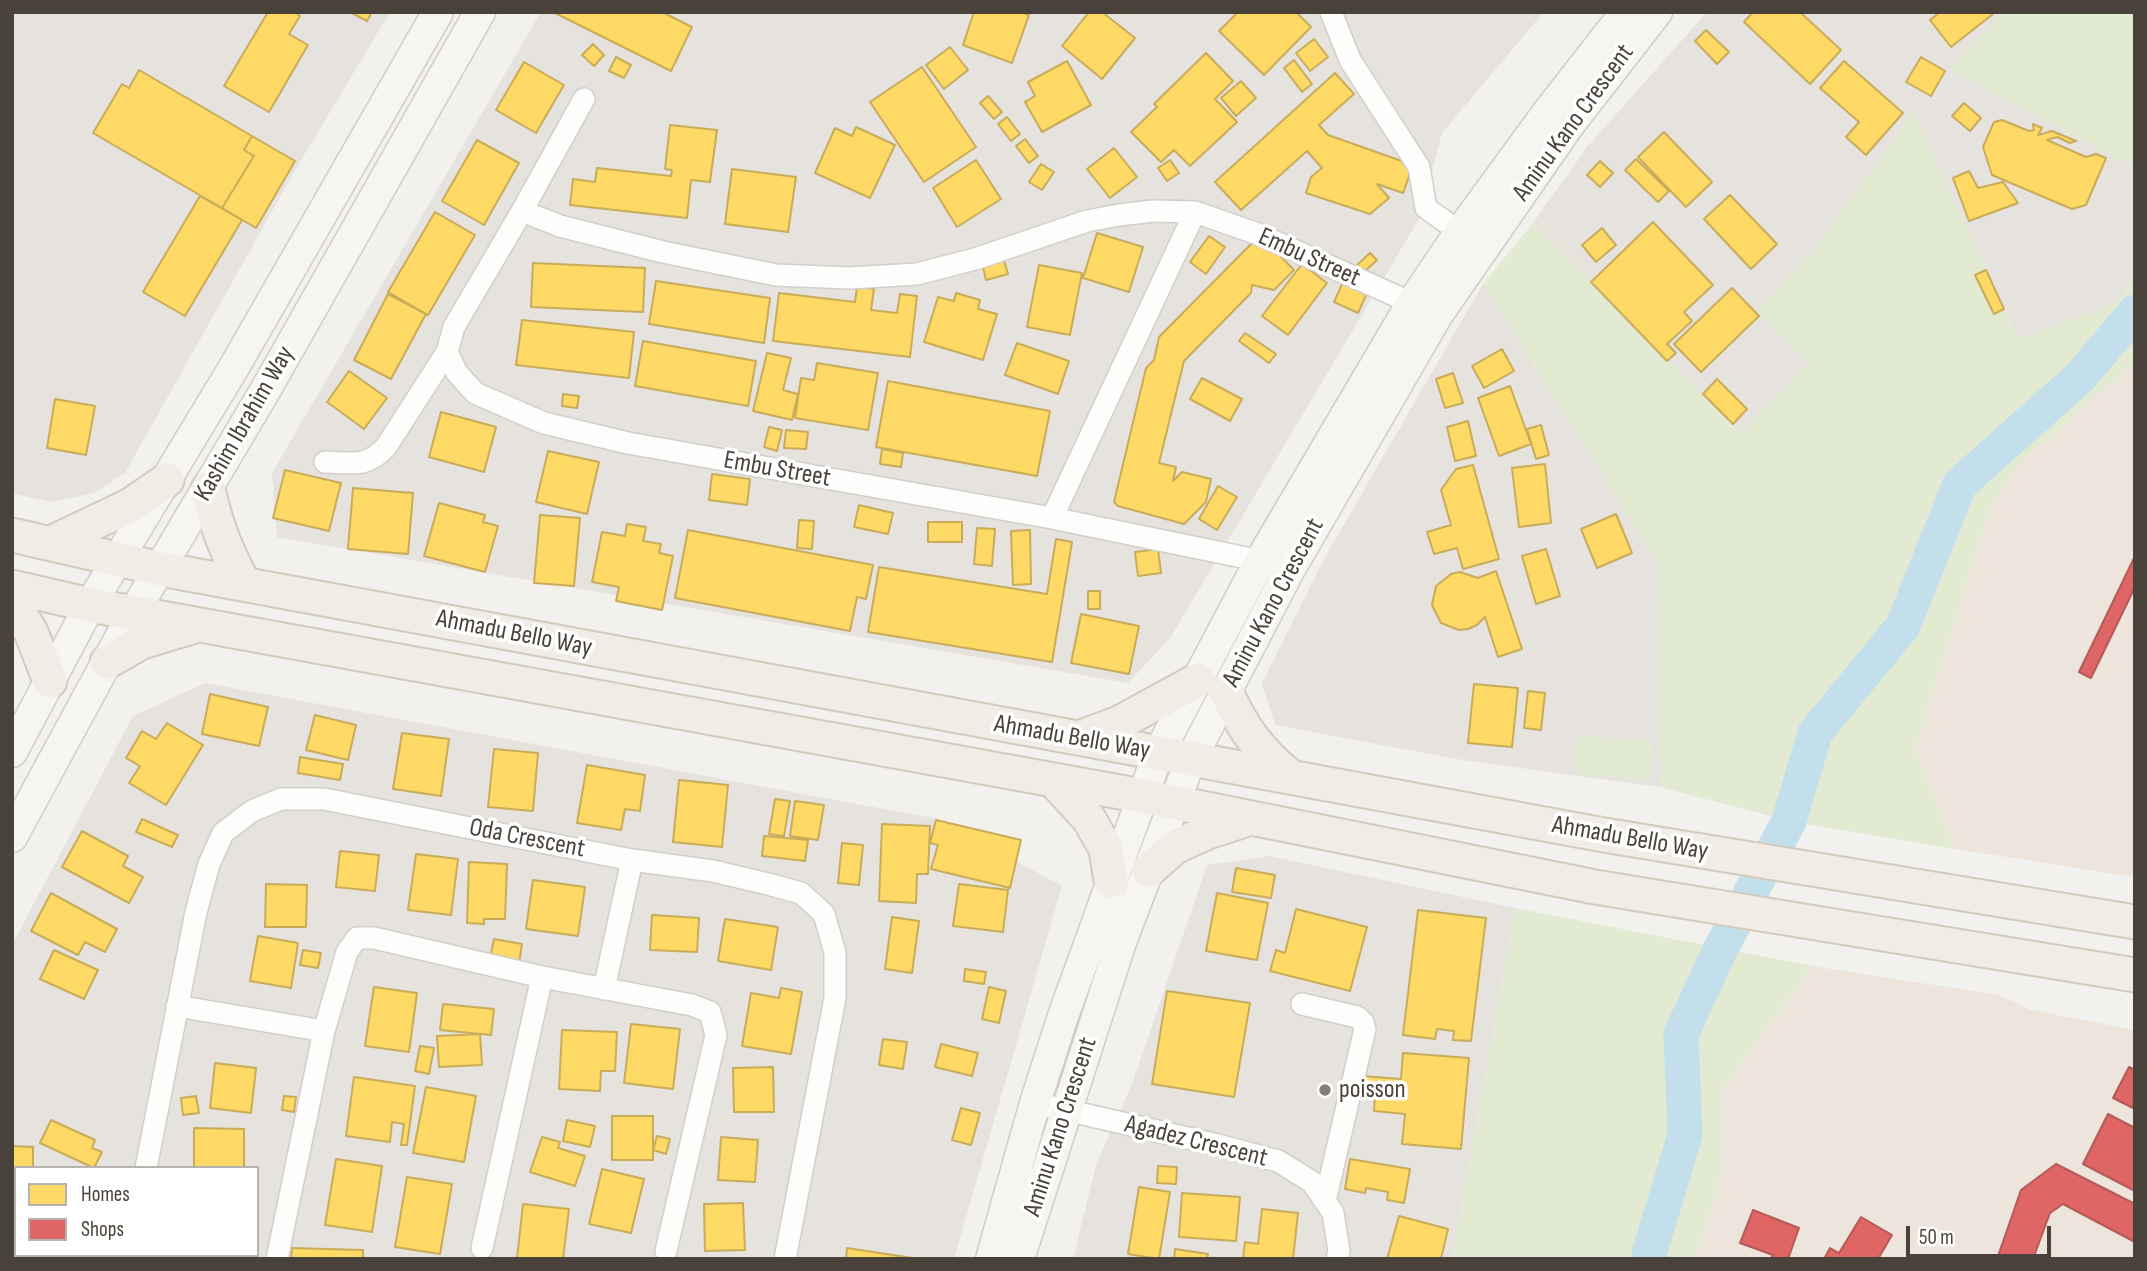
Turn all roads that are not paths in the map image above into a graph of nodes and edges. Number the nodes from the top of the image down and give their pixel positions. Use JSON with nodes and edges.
{"nodes":[{"id":1,"x":438,"y":12,"type":"edge"},
{"id":2,"x":480,"y":12,"type":"edge"},
{"id":3,"x":1331,"y":12,"type":"edge"},
{"id":4,"x":1626,"y":12,"type":"edge"},
{"id":5,"x":1657,"y":12,"type":"edge"},
{"id":6,"x":584,"y":99,"type":"dead end"},
{"id":7,"x":522,"y":211,"type":"junction"},
{"id":8,"x":1195,"y":212,"type":"junction"},
{"id":9,"x":1460,"y":232,"type":"junction"},
{"id":10,"x":1425,"y":309,"type":"junction"},
{"id":11,"x":447,"y":352,"type":"junction"},
{"id":12,"x":325,"y":462,"type":"dead end"},
{"id":13,"x":167,"y":480,"type":"junction"},
{"id":14,"x":208,"y":489,"type":"junction"},
{"id":15,"x":1052,"y":518,"type":"junction"},
{"id":16,"x":12,"y":535,"type":"edge"},
{"id":17,"x":51,"y":543,"type":"junction"},
{"id":18,"x":120,"y":559,"type":"junction"},
{"id":19,"x":1261,"y":559,"type":"junction"},
{"id":20,"x":161,"y":569,"type":"junction"},
{"id":21,"x":1290,"y":569,"type":"junction"},
{"id":22,"x":244,"y":584,"type":"junction"},
{"id":23,"x":12,"y":587,"type":"edge"},
{"id":24,"x":12,"y":601,"type":"edge"},
{"id":25,"x":90,"y":605,"type":"junction"},
{"id":26,"x":134,"y":612,"type":"junction"},
{"id":27,"x":200,"y":625,"type":"junction"},
{"id":28,"x":107,"y":662,"type":"junction"},
{"id":29,"x":50,"y":681,"type":"junction"},
{"id":30,"x":1212,"y":685,"type":"junction"},
{"id":31,"x":1077,"y":739,"type":"junction"},
{"id":32,"x":12,"y":752,"type":"edge"},
{"id":33,"x":1158,"y":754,"type":"junction"},
{"id":34,"x":1191,"y":758,"type":"junction"},
{"id":35,"x":1291,"y":777,"type":"junction"},
{"id":36,"x":1053,"y":780,"type":"junction"},
{"id":37,"x":1158,"y":800,"type":"junction"},
{"id":38,"x":1250,"y":818,"type":"junction"},
{"id":39,"x":12,"y":837,"type":"edge"},
{"id":40,"x":632,"y":860,"type":"junction"},
{"id":41,"x":1149,"y":870,"type":"junction"},
{"id":42,"x":1111,"y":881,"type":"junction"},
{"id":43,"x":2135,"y":922,"type":"edge"},
{"id":44,"x":2135,"y":975,"type":"edge"},
{"id":45,"x":542,"y":977,"type":"junction"},
{"id":46,"x":604,"y":989,"type":"junction"},
{"id":47,"x":1302,"y":1004,"type":"dead end"},
{"id":48,"x":177,"y":1006,"type":"junction"},
{"id":49,"x":324,"y":1031,"type":"junction"},
{"id":50,"x":1035,"y":1103,"type":"junction"},
{"id":51,"x":1067,"y":1111,"type":"junction"},
{"id":52,"x":146,"y":1166,"type":"edge"},
{"id":53,"x":1325,"y":1201,"type":"junction"},
{"id":54,"x":482,"y":1248,"type":"dead end"},
{"id":55,"x":666,"y":1251,"type":"dead end"},
{"id":56,"x":277,"y":1259,"type":"edge"},
{"id":57,"x":785,"y":1259,"type":"edge"},
{"id":58,"x":991,"y":1259,"type":"edge"},
{"id":59,"x":1019,"y":1259,"type":"edge"},
{"id":60,"x":1337,"y":1259,"type":"edge"}],
"edges":[{"from":1,"to":13,"type":"street","name":"Kashim Ibrahim Way"},
{"from":2,"to":14,"type":"street","name":"Kashim Ibrahim Way"},
{"from":3,"to":9,"type":"street"},
{"from":4,"to":9,"type":"street","name":"Aminu Kano Crescent"},
{"from":5,"to":10,"type":"street","name":"Aminu Kano Crescent"},
{"from":6,"to":7,"type":"street"},
{"from":7,"to":8,"type":"street","name":"Embu Street"},
{"from":7,"to":11,"type":"street"},
{"from":8,"to":10,"type":"street","name":"Embu Street"},
{"from":8,"to":15,"type":"street"},
{"from":9,"to":10,"type":"street","name":"Aminu Kano Crescent"},
{"from":10,"to":19,"type":"street","name":"Aminu Kano Crescent"},
{"from":10,"to":21,"type":"street","name":"Aminu Kano Crescent"},
{"from":11,"to":12,"type":"street"},
{"from":11,"to":15,"type":"street","name":"Embu Street"},
{"from":13,"to":17,"type":"main road"},
{"from":13,"to":18,"type":"street","name":"Kashim Ibrahim Way"},
{"from":14,"to":20,"type":"street","name":"Kashim Ibrahim Way"},
{"from":14,"to":22,"type":"main road"},
{"from":15,"to":19,"type":"street","name":"Embu Street"},
{"from":16,"to":17,"type":"main road","name":"Ahmadu Bello Way"},
{"from":17,"to":18,"type":"main road","name":"Ahmadu Bello Way"},
{"from":18,"to":20,"type":"main road","name":"Ahmadu Bello Way"},
{"from":18,"to":25,"type":"street","name":"Kashim Ibrahim Way"},
{"from":19,"to":21,"type":"street","name":"Embu Street"},
{"from":19,"to":30,"type":"street","name":"Aminu Kano Crescent"},
{"from":20,"to":22,"type":"main road","name":"Ahmadu Bello Way"},
{"from":20,"to":26,"type":"street","name":"Kashim Ibrahim Way"},
{"from":21,"to":30,"type":"street","name":"Aminu Kano Crescent"},
{"from":22,"to":31,"type":"main road","name":"Ahmadu Bello Way"},
{"from":23,"to":25,"type":"main road","name":"Ahmadu Bello Way"},
{"from":24,"to":29,"type":"main road"},
{"from":25,"to":26,"type":"main road","name":"Ahmadu Bello Way"},
{"from":25,"to":29,"type":"street","name":"Kashim Ibrahim Way"},
{"from":26,"to":27,"type":"main road","name":"Ahmadu Bello Way"},
{"from":26,"to":28,"type":"street","name":"Kashim Ibrahim Way"},
{"from":27,"to":28,"type":"main road"},
{"from":27,"to":36,"type":"main road","name":"Ahmadu Bello Way"},
{"from":28,"to":39,"type":"street","name":"Kashim Ibrahim Way"},
{"from":29,"to":32,"type":"street","name":"Kashim Ibrahim Way"},
{"from":30,"to":31,"type":"main road"},
{"from":30,"to":33,"type":"street","name":"Aminu Kano Crescent"},
{"from":30,"to":34,"type":"street","name":"Aminu Kano Crescent"},
{"from":30,"to":35,"type":"main road"},
{"from":31,"to":33,"type":"main road","name":"Ahmadu Bello Way"},
{"from":33,"to":34,"type":"main road","name":"Ahmadu Bello Way"},
{"from":33,"to":37,"type":"street","name":"Aminu Kano Crescent"},
{"from":34,"to":35,"type":"main road","name":"Ahmadu Bello Way"},
{"from":34,"to":37,"type":"street","name":"Aminu Kano Crescent"},
{"from":35,"to":43,"type":"main road","name":"Ahmadu Bello Way"},
{"from":36,"to":37,"type":"main road","name":"Ahmadu Bello Way"},
{"from":36,"to":42,"type":"main road"},
{"from":37,"to":38,"type":"main road","name":"Ahmadu Bello Way"},
{"from":37,"to":41,"type":"street","name":"Aminu Kano Crescent"},
{"from":37,"to":42,"type":"street","name":"Aminu Kano Crescent"},
{"from":38,"to":41,"type":"main road"},
{"from":38,"to":44,"type":"main road","name":"Ahmadu Bello Way"},
{"from":40,"to":46,"type":"street"},
{"from":40,"to":48,"type":"street","name":"Oda Crescent"},
{"from":40,"to":57,"type":"street","name":"Oda Crescent"},
{"from":41,"to":51,"type":"street","name":"Aminu Kano Crescent"},
{"from":42,"to":50,"type":"street","name":"Aminu Kano Crescent"},
{"from":45,"to":46,"type":"street"},
{"from":45,"to":49,"type":"street"},
{"from":45,"to":54,"type":"street"},
{"from":46,"to":55,"type":"street"},
{"from":47,"to":53,"type":"street"},
{"from":48,"to":49,"type":"street"},
{"from":48,"to":52,"type":"street","name":"Oda Crescent"},
{"from":49,"to":56,"type":"street"},
{"from":50,"to":51,"type":"street","name":"Agadez Crescent"},
{"from":50,"to":58,"type":"street","name":"Aminu Kano Crescent"},
{"from":51,"to":53,"type":"street","name":"Agadez Crescent"},
{"from":51,"to":59,"type":"street","name":"Aminu Kano Crescent"},
{"from":53,"to":60,"type":"street","name":"Agadez Crescent"}]}
